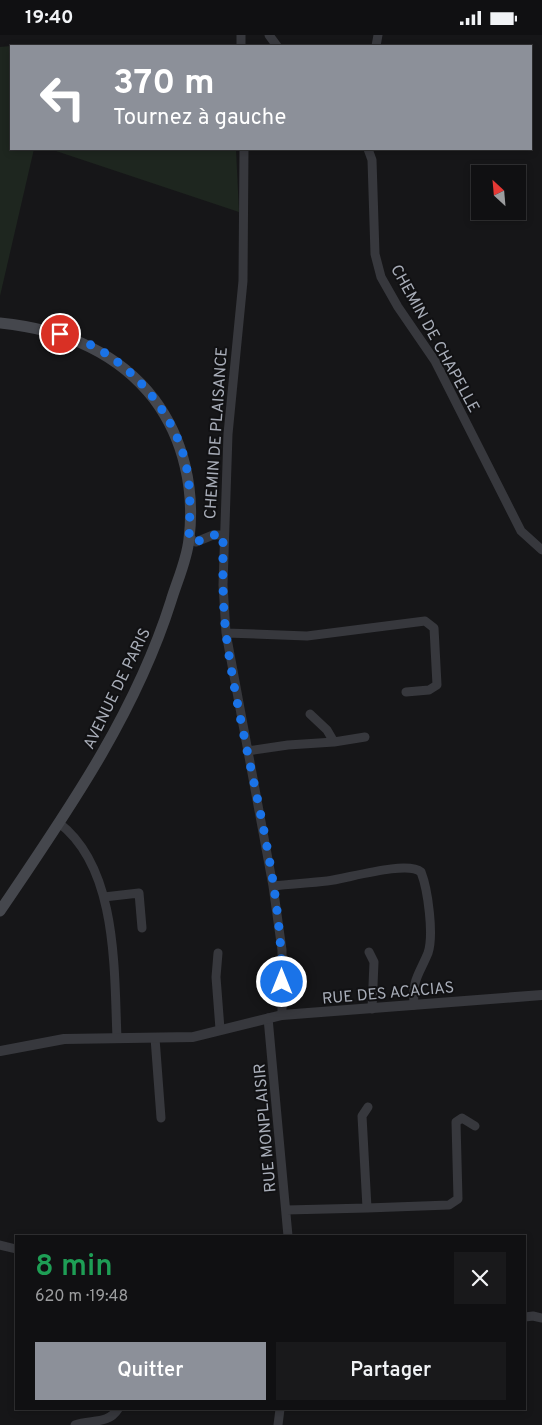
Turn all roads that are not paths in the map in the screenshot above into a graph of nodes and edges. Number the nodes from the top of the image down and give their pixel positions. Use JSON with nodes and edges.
{"nodes":[{"id":1,"x":269,"y":35,"type":"edge"},
{"id":2,"x":277,"y":45,"type":"edge"},
{"id":3,"x":244,"y":150,"type":"edge"},
{"id":4,"x":368,"y":150,"type":"edge"},
{"id":5,"x":0,"y":323,"type":"edge"},
{"id":6,"x":223,"y":535,"type":"junction"},
{"id":7,"x":189,"y":538,"type":"junction"},
{"id":8,"x":542,"y":550,"type":"edge"},
{"id":9,"x":226,"y":633,"type":"junction"},
{"id":10,"x":406,"y":692,"type":"dead end"},
{"id":11,"x":310,"y":714,"type":"dead end"},
{"id":12,"x":365,"y":737,"type":"dead end"},
{"id":13,"x":334,"y":742,"type":"junction"},
{"id":14,"x":247,"y":751,"type":"junction"},
{"id":15,"x":59,"y":823,"type":"junction"},
{"id":16,"x":273,"y":886,"type":"junction"},
{"id":17,"x":104,"y":897,"type":"junction"},
{"id":18,"x":0,"y":911,"type":"edge"},
{"id":19,"x":142,"y":928,"type":"dead end"},
{"id":20,"x":369,"y":952,"type":"dead end"},
{"id":21,"x":218,"y":953,"type":"dead end"},
{"id":22,"x":542,"y":995,"type":"edge"},
{"id":23,"x":414,"y":1005,"type":"junction"},
{"id":24,"x":372,"y":1009,"type":"junction"},
{"id":25,"x":282,"y":1015,"type":"junction"},
{"id":26,"x":268,"y":1018,"type":"junction"},
{"id":27,"x":220,"y":1029,"type":"junction"},
{"id":28,"x":117,"y":1037,"type":"junction"},
{"id":29,"x":155,"y":1038,"type":"junction"},
{"id":30,"x":0,"y":1051,"type":"edge"},
{"id":31,"x":368,"y":1107,"type":"dead end"},
{"id":32,"x":161,"y":1118,"type":"dead end"},
{"id":33,"x":475,"y":1126,"type":"dead end"},
{"id":34,"x":367,"y":1208,"type":"junction"},
{"id":35,"x":286,"y":1210,"type":"junction"},
{"id":36,"x":288,"y":1235,"type":"edge"},
{"id":37,"x":0,"y":1245,"type":"edge"},
{"id":38,"x":15,"y":1249,"type":"edge"},
{"id":39,"x":526,"y":1317,"type":"edge"},
{"id":40,"x":542,"y":1318,"type":"edge"},
{"id":41,"x":117,"y":1410,"type":"edge"},
{"id":42,"x":280,"y":1410,"type":"edge"},
{"id":43,"x":75,"y":1425,"type":"edge"},
{"id":44,"x":278,"y":1425,"type":"edge"}],
"edges":[{"from":1,"to":2,"type":"street"},
{"from":3,"to":6,"type":"street","name":"CHEMIN DE PLAISANCE"},
{"from":4,"to":8,"type":"street","name":"CHEMIN DE CHAPELLE"},
{"from":5,"to":7,"type":"main road","name":"AVENUE DE PARIS"},
{"from":6,"to":7,"type":"street"},
{"from":6,"to":9,"type":"street","name":"CHEMIN DE PLAISANCE"},
{"from":7,"to":15,"type":"main road","name":"AVENUE DE PARIS"},
{"from":9,"to":10,"type":"street"},
{"from":9,"to":14,"type":"street","name":"CHEMIN DE PLAISANCE"},
{"from":11,"to":13,"type":"street"},
{"from":12,"to":13,"type":"street"},
{"from":13,"to":14,"type":"street"},
{"from":14,"to":16,"type":"street","name":"CHEMIN DE PLAISANCE"},
{"from":15,"to":17,"type":"street"},
{"from":15,"to":18,"type":"main road","name":"AVENUE DE PARIS"},
{"from":16,"to":23,"type":"street"},
{"from":16,"to":25,"type":"street","name":"CHEMIN DE PLAISANCE"},
{"from":17,"to":19,"type":"street"},
{"from":17,"to":28,"type":"street"},
{"from":20,"to":24,"type":"street"},
{"from":21,"to":27,"type":"street"},
{"from":22,"to":23,"type":"street","name":"RUE DES ACACIAS"},
{"from":23,"to":24,"type":"street","name":"RUE DES ACACIAS"},
{"from":24,"to":25,"type":"street","name":"RUE DES ACACIAS"},
{"from":25,"to":26,"type":"street","name":"RUE DES ACACIAS"},
{"from":26,"to":27,"type":"street","name":"RUE DES ACACIAS"},
{"from":26,"to":35,"type":"street","name":"RUE MONPLAISIR"},
{"from":27,"to":29,"type":"street","name":"RUE DES ACACIAS"},
{"from":28,"to":29,"type":"street","name":"RUE DES ACACIAS"},
{"from":28,"to":30,"type":"street","name":"RUE DES ACACIAS"},
{"from":29,"to":32,"type":"street"},
{"from":31,"to":34,"type":"street"},
{"from":33,"to":34,"type":"street"},
{"from":34,"to":35,"type":"street"},
{"from":35,"to":36,"type":"street","name":"RUE MONPLAISIR"},
{"from":37,"to":38,"type":"street"},
{"from":39,"to":40,"type":"street"},
{"from":41,"to":43,"type":"street"},
{"from":42,"to":44,"type":"street"}]}
